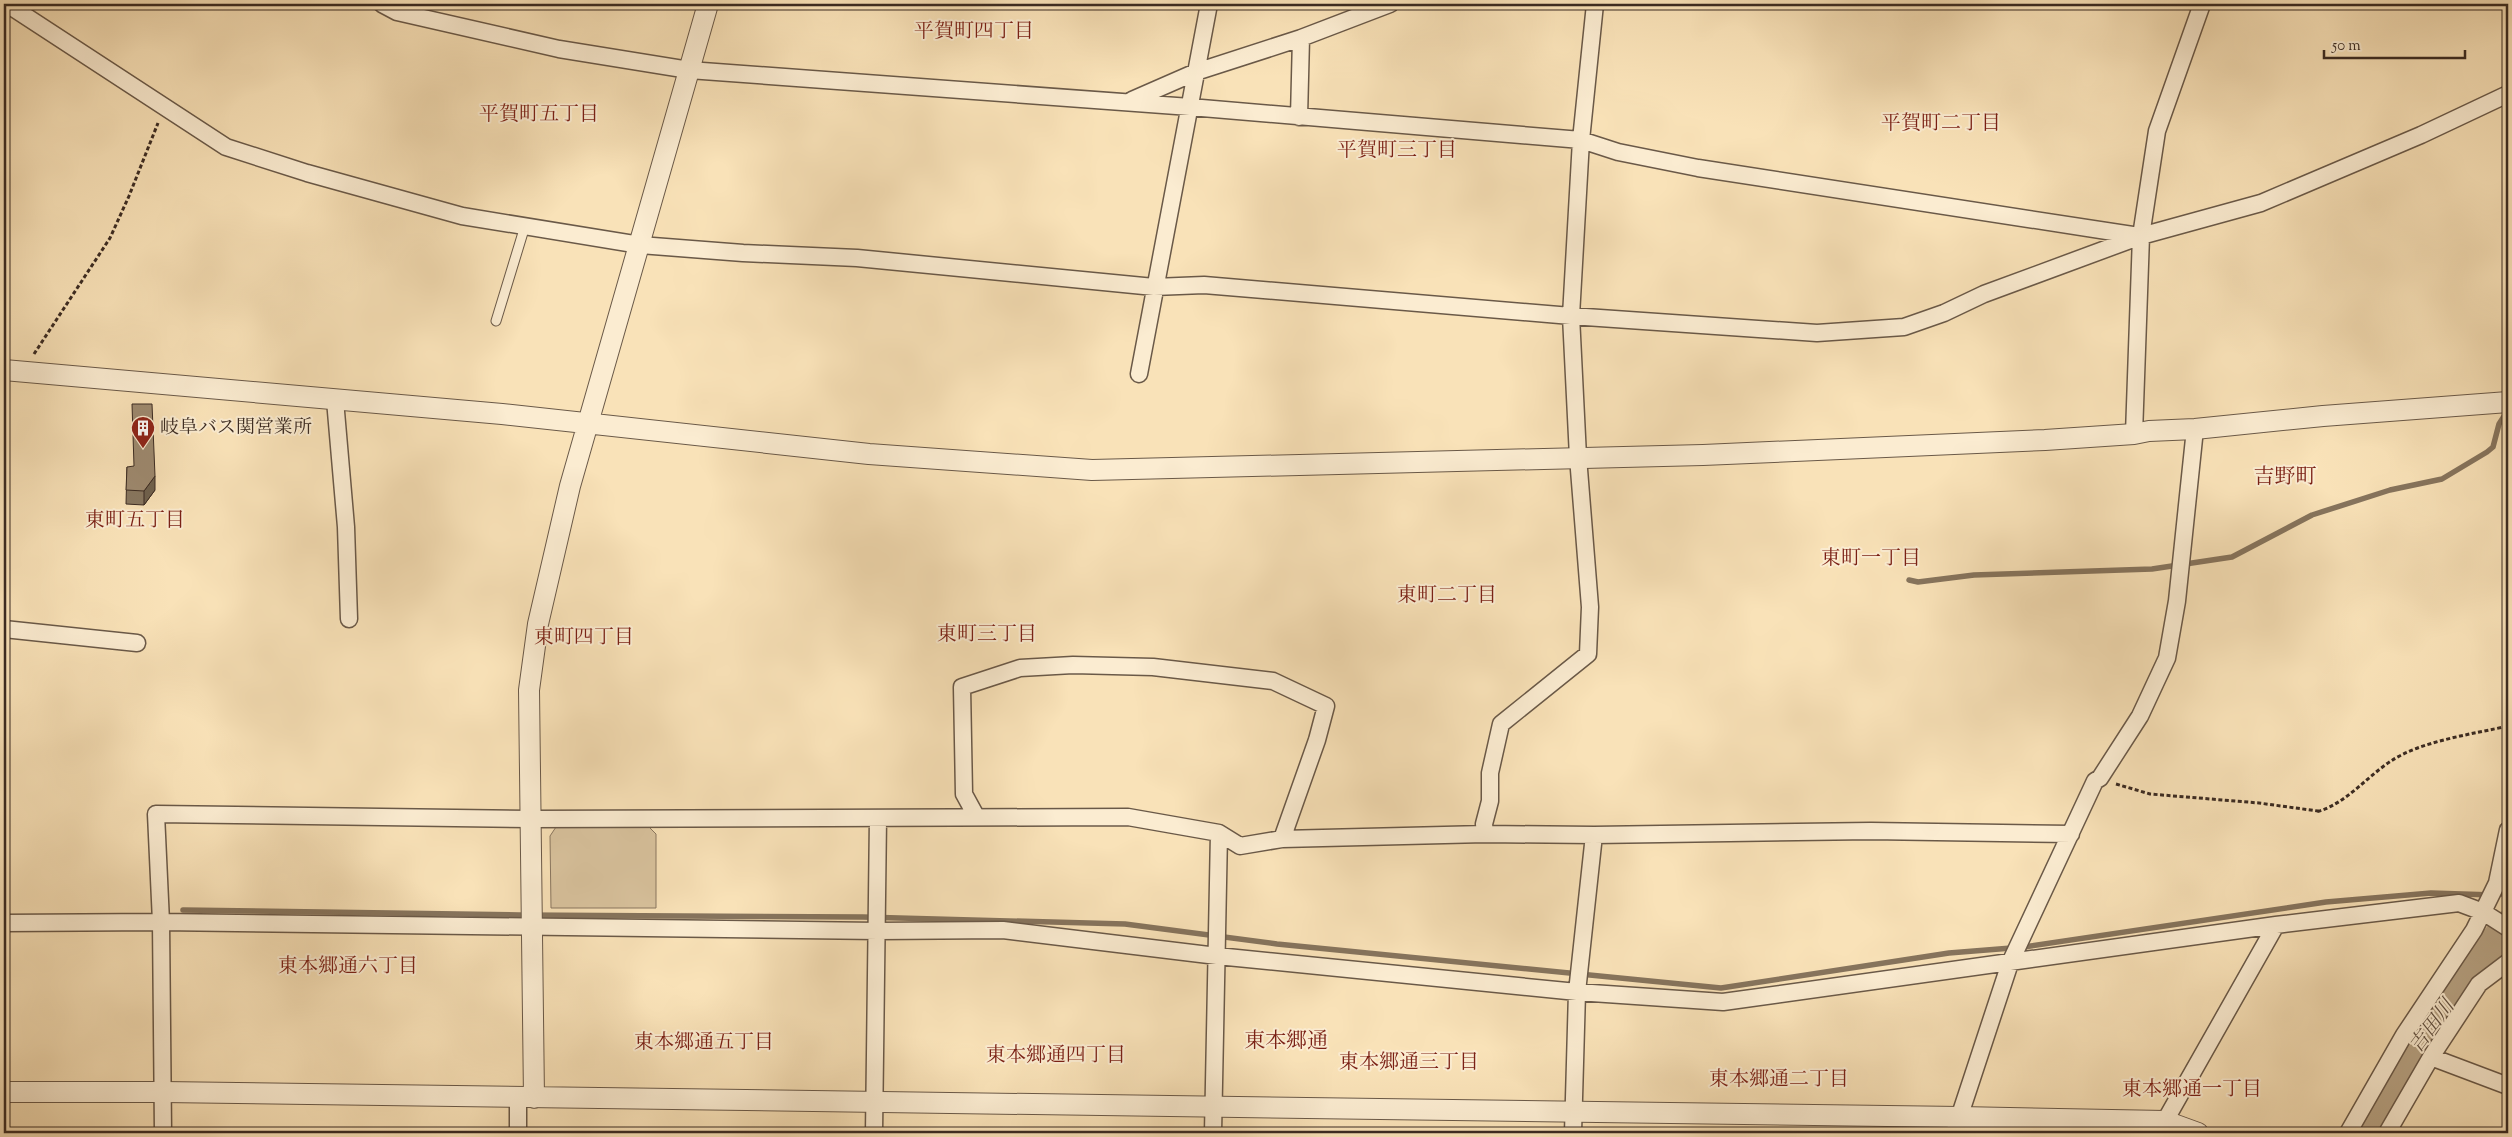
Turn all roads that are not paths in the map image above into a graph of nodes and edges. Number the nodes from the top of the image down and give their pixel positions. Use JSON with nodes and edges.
{"nodes":[{"id":1,"x":7,"y":4,"type":"edge"},
{"id":2,"x":382,"y":4,"type":"edge"},
{"id":3,"x":708,"y":4,"type":"edge"},
{"id":4,"x":1209,"y":4,"type":"edge"},
{"id":5,"x":1390,"y":4,"type":"edge"},
{"id":6,"x":1595,"y":4,"type":"edge"},
{"id":7,"x":2202,"y":4,"type":"edge"},
{"id":8,"x":1301,"y":38,"type":"junction"},
{"id":9,"x":690,"y":70,"type":"junction"},
{"id":10,"x":1196,"y":72,"type":"junction"},
{"id":11,"x":2508,"y":94,"type":"edge"},
{"id":12,"x":1129,"y":102,"type":"junction"},
{"id":13,"x":1190,"y":107,"type":"junction"},
{"id":14,"x":1299,"y":117,"type":"junction"},
{"id":15,"x":1581,"y":140,"type":"junction"},
{"id":16,"x":525,"y":226,"type":"junction"},
{"id":17,"x":2141,"y":236,"type":"junction"},
{"id":18,"x":640,"y":245,"type":"junction"},
{"id":19,"x":1154,"y":287,"type":"junction"},
{"id":20,"x":1571,"y":316,"type":"junction"},
{"id":21,"x":496,"y":321,"type":"dead end"},
{"id":22,"x":13,"y":371,"type":"edge"},
{"id":23,"x":1138,"y":374,"type":"dead end"},
{"id":24,"x":335,"y":400,"type":"junction"},
{"id":25,"x":2508,"y":402,"type":"edge"},
{"id":26,"x":589,"y":423,"type":"junction"},
{"id":27,"x":2195,"y":429,"type":"junction"},
{"id":28,"x":2134,"y":434,"type":"junction"},
{"id":29,"x":1578,"y":457,"type":"junction"},
{"id":30,"x":349,"y":619,"type":"dead end"},
{"id":31,"x":4,"y":629,"type":"edge"},
{"id":32,"x":137,"y":642,"type":"dead end"},
{"id":33,"x":976,"y":816,"type":"junction"},
{"id":34,"x":878,"y":818,"type":"junction"},
{"id":35,"x":531,"y":819,"type":"junction"},
{"id":36,"x":2508,"y":830,"type":"edge"},
{"id":37,"x":1219,"y":833,"type":"junction"},
{"id":38,"x":1485,"y":834,"type":"junction"},
{"id":39,"x":2071,"y":834,"type":"junction"},
{"id":40,"x":1594,"y":836,"type":"junction"},
{"id":41,"x":1282,"y":839,"type":"junction"},
{"id":42,"x":2500,"y":882,"type":"edge"},
{"id":43,"x":2484,"y":910,"type":"junction"},
{"id":44,"x":161,"y":922,"type":"junction"},
{"id":45,"x":4,"y":923,"type":"edge"},
{"id":46,"x":2276,"y":925,"type":"junction"},
{"id":47,"x":2504,"y":925,"type":"edge"},
{"id":48,"x":532,"y":927,"type":"junction"},
{"id":49,"x":878,"y":931,"type":"junction"},
{"id":50,"x":1217,"y":956,"type":"junction"},
{"id":51,"x":2010,"y":961,"type":"junction"},
{"id":52,"x":2508,"y":962,"type":"edge"},
{"id":53,"x":1577,"y":992,"type":"junction"},
{"id":54,"x":2431,"y":1057,"type":"junction"},
{"id":55,"x":2508,"y":1086,"type":"edge"},
{"id":56,"x":4,"y":1092,"type":"edge"},
{"id":57,"x":163,"y":1092,"type":"junction"},
{"id":58,"x":526,"y":1097,"type":"junction"},
{"id":59,"x":875,"y":1100,"type":"junction"},
{"id":60,"x":1214,"y":1105,"type":"junction"},
{"id":61,"x":1574,"y":1112,"type":"junction"},
{"id":62,"x":2166,"y":1121,"type":"junction"},
{"id":63,"x":1957,"y":1125,"type":"edge"},
{"id":64,"x":163,"y":1133,"type":"edge"},
{"id":65,"x":518,"y":1133,"type":"edge"},
{"id":66,"x":874,"y":1133,"type":"edge"},
{"id":67,"x":1213,"y":1133,"type":"edge"},
{"id":68,"x":1573,"y":1133,"type":"edge"},
{"id":69,"x":2198,"y":1133,"type":"edge"},
{"id":70,"x":2348,"y":1133,"type":"edge"},
{"id":71,"x":2387,"y":1133,"type":"edge"}],
"edges":[{"from":1,"to":16,"type":"street"},
{"from":2,"to":9,"type":"street"},
{"from":3,"to":9,"type":"street"},
{"from":4,"to":10,"type":"street"},
{"from":5,"to":8,"type":"street"},
{"from":6,"to":15,"type":"street"},
{"from":7,"to":17,"type":"street"},
{"from":8,"to":10,"type":"street"},
{"from":8,"to":14,"type":"street"},
{"from":9,"to":12,"type":"street"},
{"from":9,"to":18,"type":"street"},
{"from":10,"to":12,"type":"street"},
{"from":10,"to":13,"type":"street"},
{"from":11,"to":17,"type":"street"},
{"from":12,"to":13,"type":"street"},
{"from":13,"to":14,"type":"street"},
{"from":13,"to":19,"type":"street"},
{"from":14,"to":15,"type":"street"},
{"from":15,"to":17,"type":"street"},
{"from":15,"to":20,"type":"street"},
{"from":16,"to":18,"type":"street"},
{"from":16,"to":21,"type":"lane"},
{"from":17,"to":20,"type":"street"},
{"from":17,"to":28,"type":"street"},
{"from":18,"to":19,"type":"street"},
{"from":18,"to":26,"type":"street"},
{"from":19,"to":20,"type":"street"},
{"from":19,"to":23,"type":"street"},
{"from":20,"to":29,"type":"street"},
{"from":22,"to":24,"type":"street"},
{"from":24,"to":26,"type":"street"},
{"from":24,"to":30,"type":"street"},
{"from":25,"to":27,"type":"street"},
{"from":26,"to":29,"type":"street"},
{"from":26,"to":35,"type":"street"},
{"from":27,"to":28,"type":"street"},
{"from":27,"to":39,"type":"street"},
{"from":28,"to":29,"type":"street"},
{"from":29,"to":38,"type":"street"},
{"from":31,"to":32,"type":"street"},
{"from":33,"to":34,"type":"street"},
{"from":33,"to":37,"type":"street"},
{"from":33,"to":41,"type":"street"},
{"from":34,"to":35,"type":"street"},
{"from":34,"to":49,"type":"street"},
{"from":35,"to":44,"type":"street"},
{"from":35,"to":48,"type":"street"},
{"from":36,"to":42,"type":"street"},
{"from":37,"to":41,"type":"street"},
{"from":37,"to":50,"type":"street"},
{"from":38,"to":40,"type":"street"},
{"from":38,"to":41,"type":"street"},
{"from":39,"to":40,"type":"street"},
{"from":39,"to":51,"type":"street"},
{"from":40,"to":53,"type":"street"},
{"from":42,"to":43,"type":"street"},
{"from":43,"to":46,"type":"street"},
{"from":43,"to":47,"type":"street"},
{"from":43,"to":70,"type":"street"},
{"from":44,"to":45,"type":"street"},
{"from":44,"to":48,"type":"street"},
{"from":44,"to":57,"type":"street"},
{"from":46,"to":51,"type":"street"},
{"from":46,"to":62,"type":"street"},
{"from":48,"to":49,"type":"street"},
{"from":48,"to":58,"type":"street"},
{"from":49,"to":50,"type":"street"},
{"from":49,"to":59,"type":"street"},
{"from":50,"to":53,"type":"street"},
{"from":50,"to":60,"type":"street"},
{"from":51,"to":53,"type":"street"},
{"from":51,"to":63,"type":"street"},
{"from":52,"to":54,"type":"street"},
{"from":53,"to":61,"type":"street"},
{"from":54,"to":55,"type":"street"},
{"from":54,"to":71,"type":"street"},
{"from":56,"to":57,"type":"street"},
{"from":57,"to":58,"type":"street"},
{"from":57,"to":64,"type":"street"},
{"from":58,"to":59,"type":"street"},
{"from":58,"to":65,"type":"street"},
{"from":59,"to":60,"type":"street"},
{"from":59,"to":66,"type":"street"},
{"from":60,"to":61,"type":"street"},
{"from":60,"to":67,"type":"street"},
{"from":61,"to":63,"type":"street"},
{"from":61,"to":68,"type":"street"},
{"from":62,"to":63,"type":"street"},
{"from":62,"to":69,"type":"street"}]}
